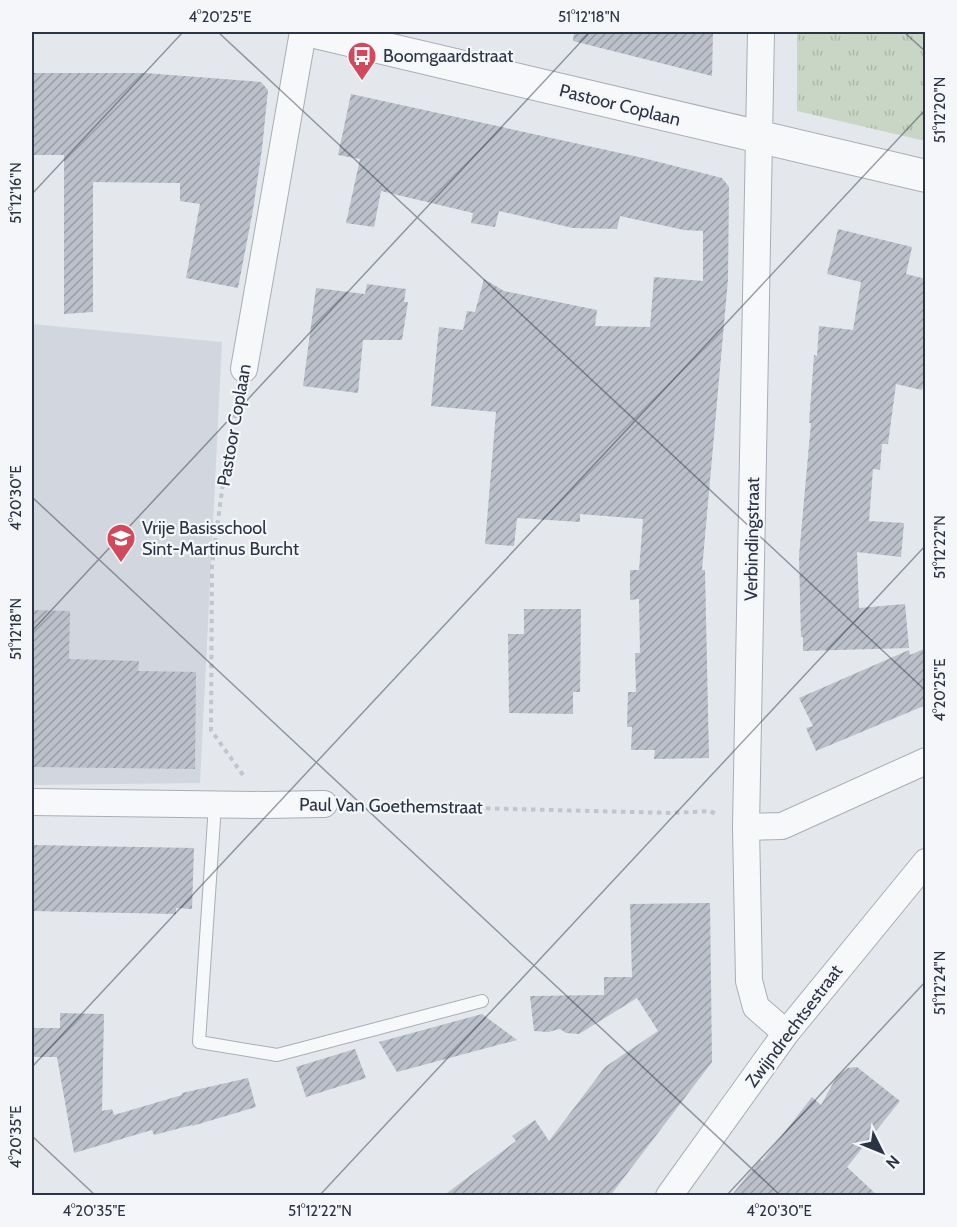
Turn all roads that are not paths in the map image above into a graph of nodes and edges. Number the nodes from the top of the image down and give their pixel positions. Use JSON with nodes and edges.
{"nodes":[{"id":1,"x":316,"y":32,"type":"edge"},
{"id":2,"x":761,"y":32,"type":"edge"},
{"id":3,"x":760,"y":138,"type":"junction"},
{"id":4,"x":926,"y":176,"type":"edge"},
{"id":5,"x":244,"y":369,"type":"road end"},
{"id":6,"x":926,"y":761,"type":"edge"},
{"id":7,"x":32,"y":802,"type":"edge"},
{"id":8,"x":324,"y":804,"type":"road end"},
{"id":9,"x":215,"y":805,"type":"junction"},
{"id":10,"x":746,"y":827,"type":"junction"},
{"id":11,"x":926,"y":862,"type":"edge"},
{"id":12,"x":482,"y":1001,"type":"dead end"},
{"id":13,"x":786,"y":1033,"type":"junction"},
{"id":14,"x":669,"y":1196,"type":"edge"}],
"edges":[{"from":1,"to":3,"type":"street","name":"Pastoor Coplaan"},
{"from":1,"to":5,"type":"street","name":"Pastoor Coplaan"},
{"from":2,"to":3,"type":"street","name":"Verbindingstraat"},
{"from":3,"to":4,"type":"street","name":"Pastoor Coplaan"},
{"from":3,"to":10,"type":"street","name":"Verbindingstraat"},
{"from":6,"to":10,"type":"street"},
{"from":7,"to":9,"type":"street","name":"Paul Van Goethemstraat"},
{"from":8,"to":9,"type":"street","name":"Paul Van Goethemstraat"},
{"from":9,"to":12,"type":"lane"},
{"from":10,"to":13,"type":"street","name":"Verbindingstraat"},
{"from":11,"to":13,"type":"street","name":"Zwijndrechtsestraat"},
{"from":13,"to":14,"type":"street","name":"Zwijndrechtsestraat"}]}
